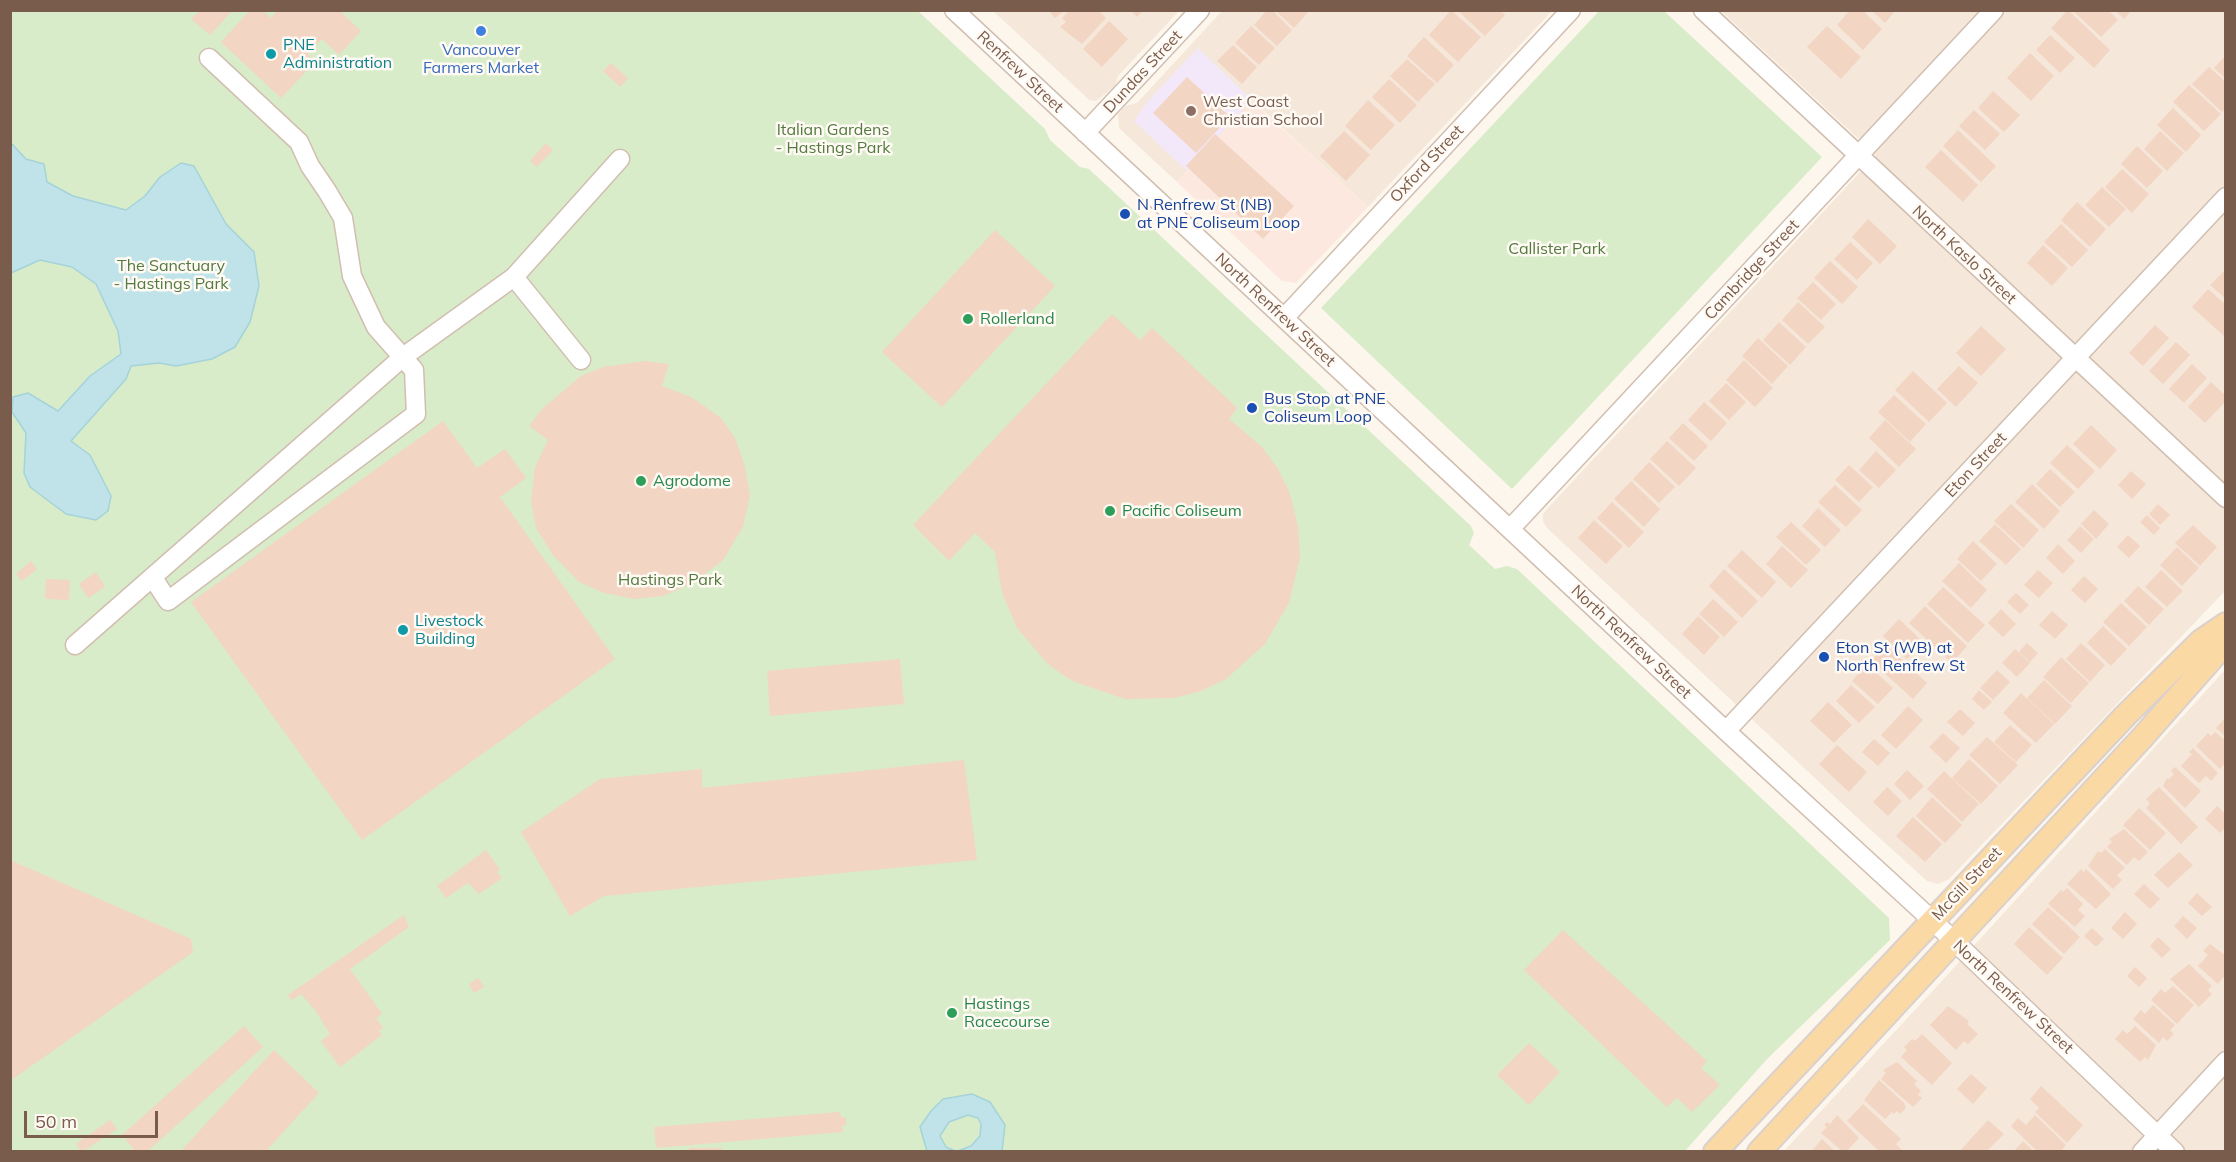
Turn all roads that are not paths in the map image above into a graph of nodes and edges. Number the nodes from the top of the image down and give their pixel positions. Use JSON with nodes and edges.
{"nodes":[{"id":1,"x":954,"y":10,"type":"edge"},
{"id":2,"x":1200,"y":10,"type":"edge"},
{"id":3,"x":1570,"y":10,"type":"edge"},
{"id":4,"x":1703,"y":10,"type":"edge"},
{"id":5,"x":1994,"y":10,"type":"edge"},
{"id":6,"x":209,"y":58,"type":"dead end"},
{"id":7,"x":1085,"y":133,"type":"junction"},
{"id":8,"x":1858,"y":157,"type":"junction"},
{"id":9,"x":620,"y":159,"type":"dead end"},
{"id":10,"x":2226,"y":197,"type":"edge"},
{"id":11,"x":514,"y":277,"type":"junction"},
{"id":12,"x":1284,"y":318,"type":"junction"},
{"id":13,"x":403,"y":357,"type":"junction"},
{"id":14,"x":2077,"y":357,"type":"junction"},
{"id":15,"x":581,"y":360,"type":"dead end"},
{"id":16,"x":2226,"y":498,"type":"edge"},
{"id":17,"x":1510,"y":529,"type":"junction"},
{"id":18,"x":153,"y":578,"type":"junction"},
{"id":19,"x":2226,"y":624,"type":"edge"},
{"id":20,"x":2226,"y":639,"type":"edge"},
{"id":21,"x":75,"y":645,"type":"dead end"},
{"id":22,"x":1726,"y":731,"type":"junction"},
{"id":23,"x":1933,"y":921,"type":"junction"},
{"id":24,"x":1955,"y":941,"type":"junction"},
{"id":25,"x":2226,"y":1062,"type":"edge"},
{"id":26,"x":2157,"y":1135,"type":"junction"},
{"id":27,"x":1715,"y":1152,"type":"edge"},
{"id":28,"x":1759,"y":1152,"type":"edge"},
{"id":29,"x":2142,"y":1152,"type":"edge"},
{"id":30,"x":2175,"y":1152,"type":"edge"}],
"edges":[{"from":1,"to":7,"type":"street","name":"Renfrew Street"},
{"from":2,"to":7,"type":"street","name":"Dundas Street"},
{"from":3,"to":12,"type":"street","name":"Oxford Street"},
{"from":4,"to":8,"type":"street","name":"North Kaslo Street"},
{"from":5,"to":8,"type":"street","name":"Cambridge Street"},
{"from":6,"to":13,"type":"street"},
{"from":7,"to":12,"type":"street","name":"North Renfrew Street"},
{"from":8,"to":14,"type":"street","name":"North Kaslo Street"},
{"from":8,"to":17,"type":"street","name":"Cambridge Street"},
{"from":9,"to":11,"type":"street"},
{"from":10,"to":14,"type":"street","name":"Eton Street"},
{"from":11,"to":13,"type":"street"},
{"from":11,"to":15,"type":"street"},
{"from":12,"to":17,"type":"street","name":"North Renfrew Street"},
{"from":13,"to":18,"type":"street"},
{"from":13,"to":18,"type":"street"},
{"from":14,"to":16,"type":"street","name":"North Kaslo Street"},
{"from":14,"to":22,"type":"street","name":"Eton Street"},
{"from":17,"to":22,"type":"street","name":"North Renfrew Street"},
{"from":18,"to":21,"type":"street"},
{"from":19,"to":23,"type":"main road","name":"McGill Street"},
{"from":20,"to":24,"type":"main road","name":"McGill Street"},
{"from":22,"to":23,"type":"street","name":"North Renfrew Street"},
{"from":23,"to":24,"type":"street","name":"North Renfrew Street"},
{"from":23,"to":27,"type":"main road","name":"McGill Street"},
{"from":24,"to":26,"type":"street","name":"North Renfrew Street"},
{"from":24,"to":28,"type":"main road","name":"McGill Street"},
{"from":25,"to":26,"type":"street"},
{"from":26,"to":29,"type":"street"},
{"from":26,"to":30,"type":"street","name":"North Renfrew Street"}]}
